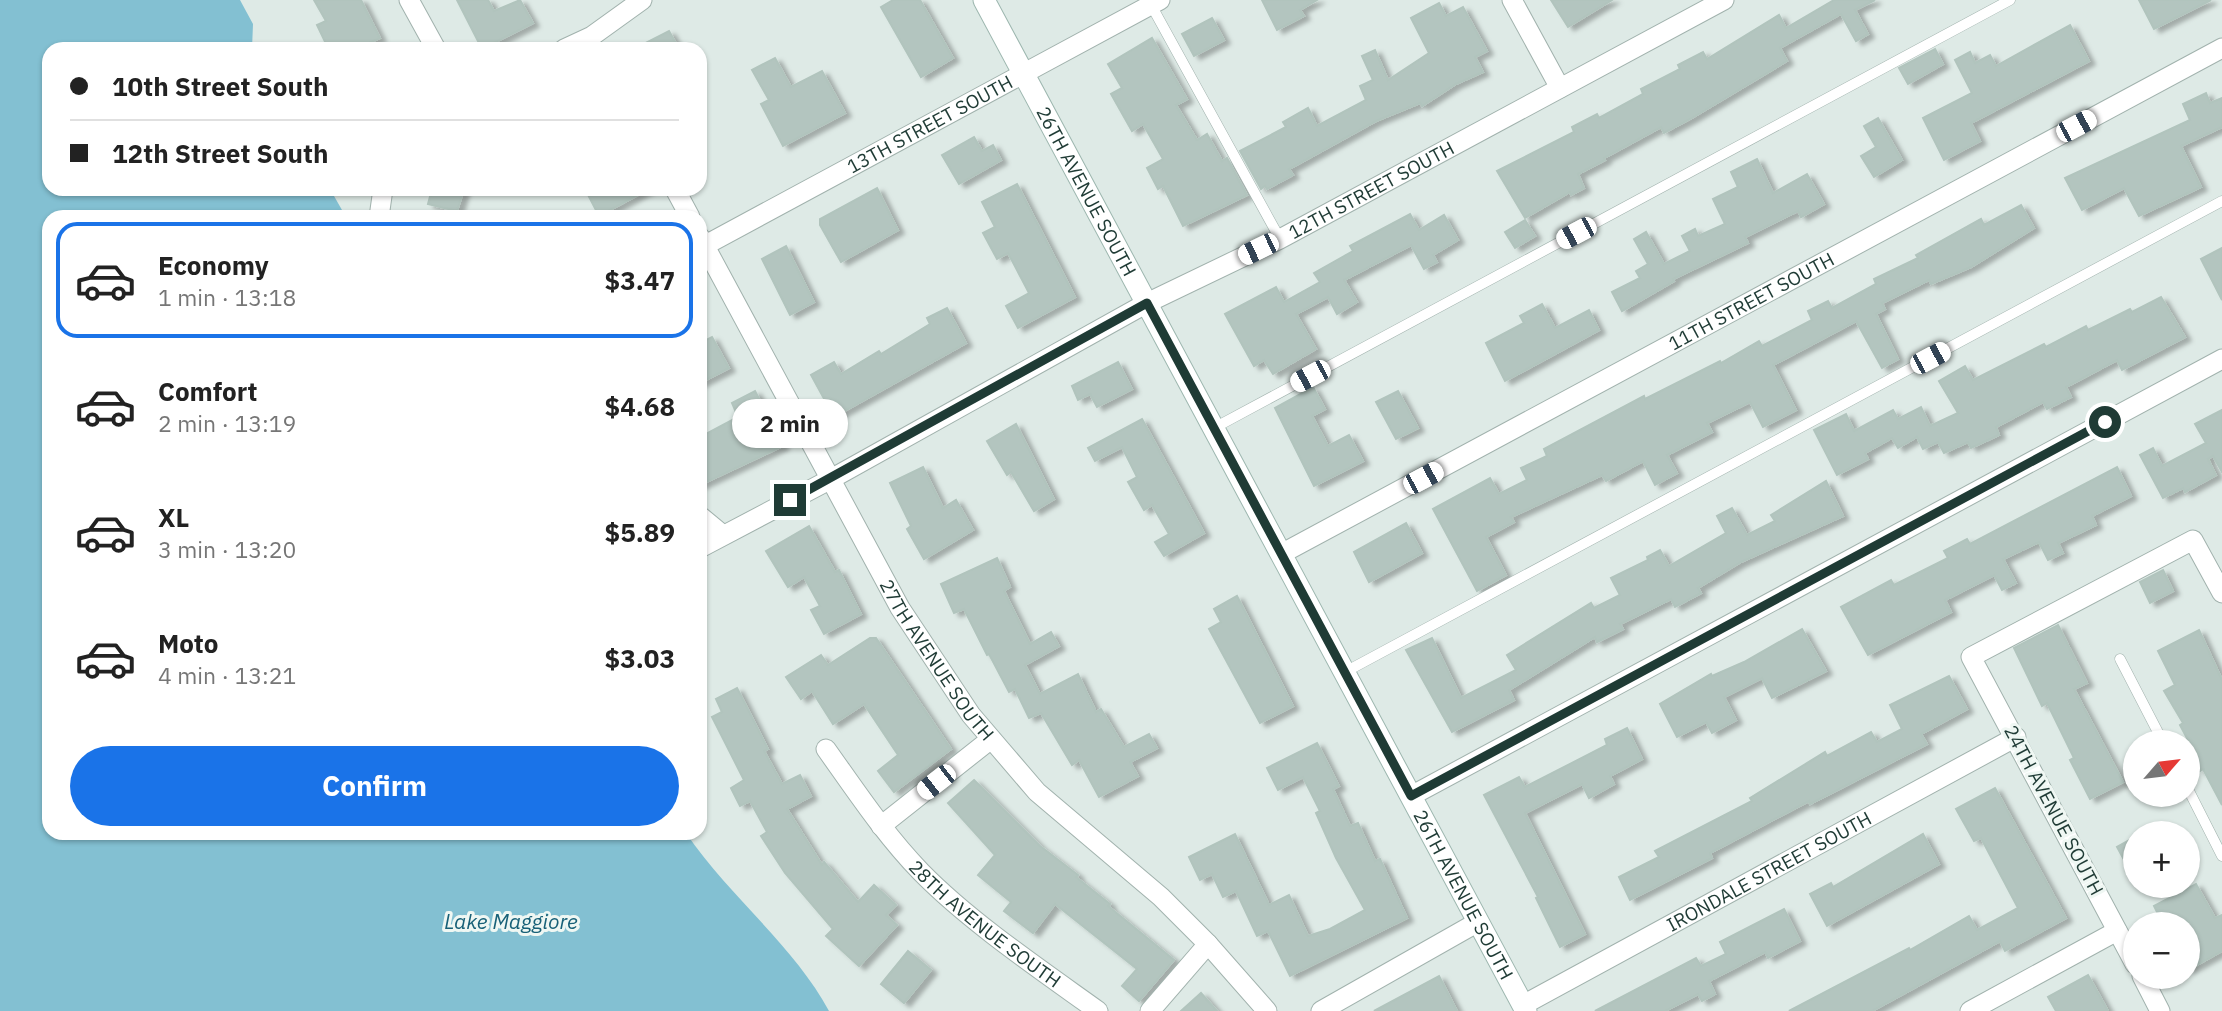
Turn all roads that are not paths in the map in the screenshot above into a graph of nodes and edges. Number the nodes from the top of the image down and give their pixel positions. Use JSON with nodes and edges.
{"nodes":[{"id":1,"x":409,"y":0,"type":"edge"},
{"id":2,"x":642,"y":0,"type":"edge"},
{"id":3,"x":984,"y":0,"type":"edge"},
{"id":4,"x":1512,"y":0,"type":"edge"},
{"id":5,"x":1724,"y":0,"type":"edge"},
{"id":6,"x":2010,"y":0,"type":"edge"},
{"id":7,"x":1153,"y":2,"type":"edge"},
{"id":8,"x":432,"y":42,"type":"edge"},
{"id":9,"x":595,"y":42,"type":"edge"},
{"id":10,"x":2222,"y":48,"type":"edge"},
{"id":11,"x":1023,"y":72,"type":"junction"},
{"id":12,"x":1560,"y":88,"type":"junction"},
{"id":13,"x":2222,"y":201,"type":"edge"},
{"id":14,"x":1280,"y":239,"type":"junction"},
{"id":15,"x":707,"y":240,"type":"edge"},
{"id":16,"x":707,"y":252,"type":"edge"},
{"id":17,"x":1147,"y":303,"type":"junction"},
{"id":18,"x":2222,"y":359,"type":"edge"},
{"id":19,"x":1214,"y":428,"type":"junction"},
{"id":20,"x":831,"y":479,"type":"junction"},
{"id":21,"x":707,"y":522,"type":"edge"},
{"id":22,"x":723,"y":535,"type":"junction"},
{"id":23,"x":707,"y":544,"type":"edge"},
{"id":24,"x":1281,"y":554,"type":"junction"},
{"id":25,"x":2222,"y":593,"type":"edge"},
{"id":26,"x":2120,"y":659,"type":"dead end"},
{"id":27,"x":1345,"y":672,"type":"junction"},
{"id":28,"x":2157,"y":730,"type":"edge"},
{"id":29,"x":2015,"y":737,"type":"junction"},
{"id":30,"x":991,"y":739,"type":"junction"},
{"id":31,"x":826,"y":750,"type":"dead end"},
{"id":32,"x":1411,"y":796,"type":"junction"},
{"id":33,"x":2197,"y":807,"type":"edge"},
{"id":34,"x":881,"y":826,"type":"junction"},
{"id":35,"x":2222,"y":856,"type":"edge"},
{"id":36,"x":1478,"y":922,"type":"junction"},
{"id":37,"x":2118,"y":930,"type":"junction"},
{"id":38,"x":2123,"y":940,"type":"edge"},
{"id":39,"x":1208,"y":944,"type":"junction"},
{"id":40,"x":2149,"y":989,"type":"edge"},
{"id":41,"x":1524,"y":1008,"type":"edge"},
{"id":42,"x":1098,"y":1011,"type":"edge"},
{"id":43,"x":1150,"y":1011,"type":"edge"},
{"id":44,"x":1267,"y":1011,"type":"edge"},
{"id":45,"x":1321,"y":1011,"type":"edge"},
{"id":46,"x":1970,"y":1011,"type":"edge"},
{"id":47,"x":2160,"y":1011,"type":"edge"}],
"edges":[{"from":1,"to":8,"type":"street"},
{"from":2,"to":9,"type":"street"},
{"from":3,"to":11,"type":"street","name":"26TH AVENUE SOUTH"},
{"from":4,"to":12,"type":"street"},
{"from":5,"to":12,"type":"street","name":"12TH STREET SOUTH"},
{"from":6,"to":19,"type":"lane"},
{"from":7,"to":11,"type":"street","name":"13TH STREET SOUTH"},
{"from":7,"to":14,"type":"lane"},
{"from":10,"to":24,"type":"street","name":"11TH STREET SOUTH"},
{"from":11,"to":15,"type":"street","name":"13TH STREET SOUTH"},
{"from":11,"to":17,"type":"street","name":"26TH AVENUE SOUTH"},
{"from":12,"to":14,"type":"street","name":"12TH STREET SOUTH"},
{"from":13,"to":27,"type":"lane"},
{"from":14,"to":17,"type":"street","name":"12TH STREET SOUTH"},
{"from":16,"to":20,"type":"street","name":"27TH AVENUE SOUTH"},
{"from":17,"to":19,"type":"street","name":"26TH AVENUE SOUTH"},
{"from":17,"to":20,"type":"street","name":"12TH STREET SOUTH"},
{"from":18,"to":32,"type":"street"},
{"from":19,"to":24,"type":"street","name":"26TH AVENUE SOUTH"},
{"from":20,"to":22,"type":"street","name":"12TH STREET SOUTH"},
{"from":20,"to":30,"type":"street","name":"27TH AVENUE SOUTH"},
{"from":21,"to":22,"type":"street"},
{"from":22,"to":23,"type":"street","name":"12TH STREET SOUTH"},
{"from":24,"to":27,"type":"street","name":"26TH AVENUE SOUTH"},
{"from":25,"to":29,"type":"street","name":"24TH AVENUE SOUTH"},
{"from":26,"to":28,"type":"lane"},
{"from":27,"to":32,"type":"street","name":"26TH AVENUE SOUTH"},
{"from":29,"to":37,"type":"street","name":"24TH AVENUE SOUTH"},
{"from":29,"to":41,"type":"street","name":"IRONDALE STREET SOUTH"},
{"from":30,"to":34,"type":"street"},
{"from":30,"to":39,"type":"street","name":"27TH AVENUE SOUTH"},
{"from":31,"to":34,"type":"street","name":"28TH AVENUE SOUTH"},
{"from":32,"to":36,"type":"street","name":"26TH AVENUE SOUTH"},
{"from":33,"to":35,"type":"lane"},
{"from":34,"to":42,"type":"street","name":"28TH AVENUE SOUTH"},
{"from":36,"to":41,"type":"street","name":"26TH AVENUE SOUTH"},
{"from":36,"to":45,"type":"street"},
{"from":37,"to":38,"type":"street","name":"24TH AVENUE SOUTH"},
{"from":37,"to":46,"type":"street"},
{"from":39,"to":43,"type":"street"},
{"from":39,"to":44,"type":"street","name":"27TH AVENUE SOUTH"},
{"from":40,"to":47,"type":"street"}]}
